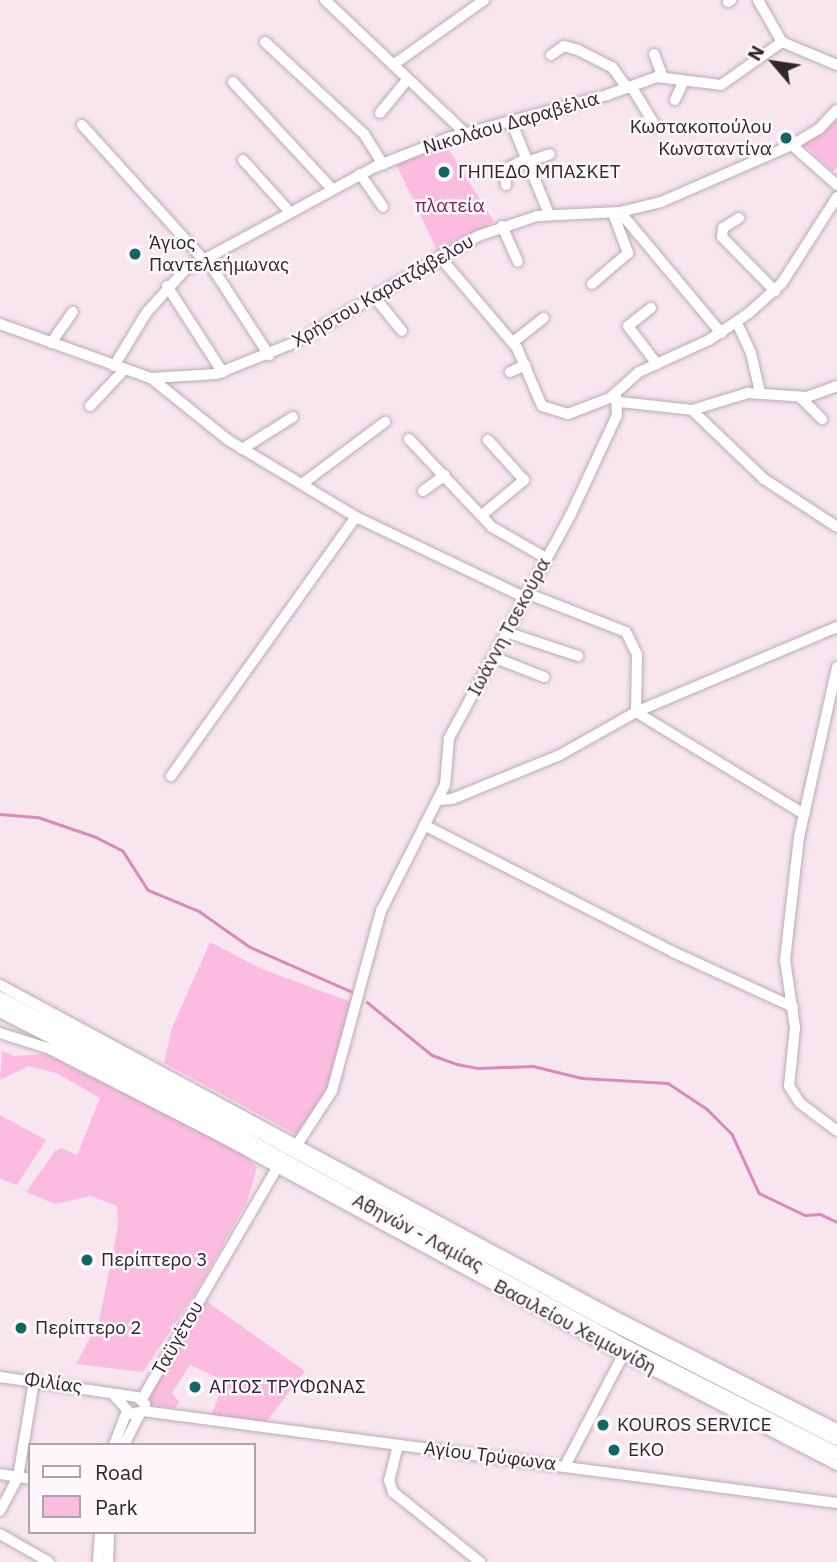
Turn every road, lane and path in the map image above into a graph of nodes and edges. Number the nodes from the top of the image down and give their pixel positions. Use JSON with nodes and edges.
{"nodes":[{"id":1,"x":325,"y":0,"type":"edge"},
{"id":2,"x":458,"y":0,"type":"edge"},
{"id":3,"x":484,"y":0,"type":"edge"},
{"id":4,"x":758,"y":0,"type":"edge"},
{"id":5,"x":467,"y":10,"type":"junction"},
{"id":6,"x":265,"y":42,"type":"dead end"},
{"id":7,"x":782,"y":42,"type":"junction"},
{"id":8,"x":653,"y":54,"type":"dead end"},
{"id":9,"x":551,"y":55,"type":"dead end"},
{"id":10,"x":393,"y":65,"type":"junction"},
{"id":11,"x":837,"y":65,"type":"edge"},
{"id":12,"x":663,"y":77,"type":"junction"},
{"id":13,"x":407,"y":80,"type":"junction"},
{"id":14,"x":684,"y":80,"type":"junction"},
{"id":15,"x":233,"y":82,"type":"dead end"},
{"id":16,"x":629,"y":87,"type":"junction"},
{"id":17,"x":675,"y":100,"type":"dead end"},
{"id":18,"x":837,"y":111,"type":"edge"},
{"id":19,"x":380,"y":113,"type":"dead end"},
{"id":20,"x":511,"y":121,"type":"junction"},
{"id":21,"x":82,"y":125,"type":"dead end"},
{"id":22,"x":656,"y":127,"type":"dead end"},
{"id":23,"x":465,"y":133,"type":"junction"},
{"id":24,"x":792,"y":145,"type":"junction"},
{"id":25,"x":550,"y":154,"type":"dead end"},
{"id":26,"x":243,"y":160,"type":"dead end"},
{"id":27,"x":527,"y":160,"type":"junction"},
{"id":28,"x":383,"y":163,"type":"junction"},
{"id":29,"x":360,"y":174,"type":"junction"},
{"id":30,"x":506,"y":185,"type":"dead end"},
{"id":31,"x":837,"y":185,"type":"edge"},
{"id":32,"x":331,"y":188,"type":"junction"},
{"id":33,"x":837,"y":197,"type":"edge"},
{"id":34,"x":383,"y":207,"type":"dead end"},
{"id":35,"x":289,"y":211,"type":"junction"},
{"id":36,"x":616,"y":212,"type":"junction"},
{"id":37,"x":549,"y":214,"type":"junction"},
{"id":38,"x":739,"y":218,"type":"dead end"},
{"id":39,"x":502,"y":226,"type":"junction"},
{"id":40,"x":439,"y":256,"type":"junction"},
{"id":41,"x":204,"y":259,"type":"junction"},
{"id":42,"x":518,"y":262,"type":"dead end"},
{"id":43,"x":592,"y":284,"type":"dead end"},
{"id":44,"x":167,"y":286,"type":"junction"},
{"id":45,"x":775,"y":291,"type":"junction"},
{"id":46,"x":373,"y":295,"type":"junction"},
{"id":47,"x":650,"y":308,"type":"dead end"},
{"id":48,"x":73,"y":312,"type":"dead end"},
{"id":49,"x":544,"y":318,"type":"dead end"},
{"id":50,"x":737,"y":323,"type":"junction"},
{"id":51,"x":0,"y":324,"type":"edge"},
{"id":52,"x":402,"y":331,"type":"dead end"},
{"id":53,"x":721,"y":333,"type":"junction"},
{"id":54,"x":513,"y":342,"type":"junction"},
{"id":55,"x":51,"y":343,"type":"junction"},
{"id":56,"x":269,"y":355,"type":"junction"},
{"id":57,"x":657,"y":364,"type":"junction"},
{"id":58,"x":526,"y":365,"type":"junction"},
{"id":59,"x":119,"y":368,"type":"junction"},
{"id":60,"x":510,"y":372,"type":"dead end"},
{"id":61,"x":223,"y":373,"type":"junction"},
{"id":62,"x":151,"y":378,"type":"junction"},
{"id":63,"x":837,"y":386,"type":"edge"},
{"id":64,"x":760,"y":391,"type":"junction"},
{"id":65,"x":618,"y":398,"type":"junction"},
{"id":66,"x":800,"y":398,"type":"junction"},
{"id":67,"x":90,"y":407,"type":"dead end"},
{"id":68,"x":692,"y":410,"type":"junction"},
{"id":69,"x":293,"y":417,"type":"dead end"},
{"id":70,"x":822,"y":419,"type":"dead end"},
{"id":71,"x":385,"y":422,"type":"dead end"},
{"id":72,"x":409,"y":439,"type":"dead end"},
{"id":73,"x":488,"y":440,"type":"dead end"},
{"id":74,"x":242,"y":449,"type":"junction"},
{"id":75,"x":444,"y":475,"type":"junction"},
{"id":76,"x":302,"y":484,"type":"junction"},
{"id":77,"x":423,"y":491,"type":"dead end"},
{"id":78,"x":482,"y":515,"type":"junction"},
{"id":79,"x":356,"y":517,"type":"junction"},
{"id":80,"x":837,"y":527,"type":"edge"},
{"id":81,"x":546,"y":558,"type":"junction"},
{"id":82,"x":525,"y":595,"type":"junction"},
{"id":83,"x":837,"y":627,"type":"edge"},
{"id":84,"x":506,"y":632,"type":"junction"},
{"id":85,"x":578,"y":656,"type":"dead end"},
{"id":86,"x":494,"y":657,"type":"junction"},
{"id":87,"x":837,"y":667,"type":"edge"},
{"id":88,"x":544,"y":677,"type":"dead end"},
{"id":89,"x":636,"y":712,"type":"junction"},
{"id":90,"x":171,"y":776,"type":"dead end"},
{"id":91,"x":438,"y":800,"type":"junction"},
{"id":92,"x":804,"y":814,"type":"junction"},
{"id":93,"x":424,"y":825,"type":"junction"},
{"id":94,"x":0,"y":985,"type":"edge"},
{"id":95,"x":0,"y":998,"type":"edge"},
{"id":96,"x":793,"y":1007,"type":"junction"},
{"id":97,"x":0,"y":1011,"type":"edge"},
{"id":98,"x":0,"y":1032,"type":"edge"},
{"id":99,"x":837,"y":1131,"type":"edge"},
{"id":100,"x":298,"y":1143,"type":"junction"},
{"id":101,"x":277,"y":1168,"type":"junction"},
{"id":102,"x":623,"y":1354,"type":"junction"},
{"id":103,"x":0,"y":1377,"type":"edge"},
{"id":104,"x":34,"y":1381,"type":"junction"},
{"id":105,"x":105,"y":1391,"type":"junction"},
{"id":106,"x":138,"y":1398,"type":"junction"},
{"id":107,"x":127,"y":1408,"type":"junction"},
{"id":108,"x":142,"y":1413,"type":"junction"},
{"id":109,"x":837,"y":1429,"type":"edge"},
{"id":110,"x":837,"y":1439,"type":"edge"},
{"id":111,"x":115,"y":1443,"type":"edge"},
{"id":112,"x":125,"y":1443,"type":"edge"},
{"id":113,"x":398,"y":1445,"type":"junction"},
{"id":114,"x":837,"y":1453,"type":"edge"},
{"id":115,"x":837,"y":1465,"type":"edge"},
{"id":116,"x":565,"y":1466,"type":"junction"},
{"id":117,"x":0,"y":1474,"type":"edge"},
{"id":118,"x":18,"y":1477,"type":"junction"},
{"id":119,"x":28,"y":1479,"type":"edge"},
{"id":120,"x":837,"y":1503,"type":"edge"},
{"id":121,"x":0,"y":1511,"type":"edge"},
{"id":122,"x":0,"y":1534,"type":"edge"},
{"id":123,"x":100,"y":1534,"type":"edge"},
{"id":124,"x":109,"y":1534,"type":"edge"},
{"id":125,"x":49,"y":1562,"type":"edge"},
{"id":126,"x":98,"y":1562,"type":"edge"},
{"id":127,"x":108,"y":1562,"type":"edge"},
{"id":128,"x":480,"y":1562,"type":"edge"}],
"edges":[{"from":1,"to":10,"type":"street"},
{"from":2,"to":5,"type":"street"},
{"from":3,"to":5,"type":"street"},
{"from":4,"to":7,"type":"street"},
{"from":5,"to":10,"type":"street"},
{"from":6,"to":28,"type":"street"},
{"from":7,"to":11,"type":"street"},
{"from":7,"to":14,"type":"street","name":"Νικολάου Δαραβέλια"},
{"from":8,"to":12,"type":"street"},
{"from":9,"to":16,"type":"street"},
{"from":10,"to":13,"type":"street"},
{"from":12,"to":14,"type":"street","name":"Νικολάου Δαραβέλια"},
{"from":12,"to":16,"type":"street","name":"Νικολάου Δαραβέλια"},
{"from":13,"to":19,"type":"street"},
{"from":13,"to":23,"type":"street"},
{"from":14,"to":17,"type":"street"},
{"from":15,"to":32,"type":"street"},
{"from":16,"to":20,"type":"street","name":"Νικολάου Δαραβέλια"},
{"from":16,"to":22,"type":"street"},
{"from":18,"to":24,"type":"street","name":"Χρήστου Καρατζάβελου"},
{"from":20,"to":23,"type":"street","name":"Νικολάου Δαραβέλια"},
{"from":20,"to":27,"type":"street"},
{"from":21,"to":41,"type":"street"},
{"from":23,"to":28,"type":"street","name":"Νικολάου Δαραβέλια"},
{"from":24,"to":31,"type":"street"},
{"from":24,"to":36,"type":"street","name":"Χρήστου Καρατζάβελου"},
{"from":25,"to":27,"type":"street"},
{"from":26,"to":35,"type":"street"},
{"from":27,"to":30,"type":"street"},
{"from":27,"to":37,"type":"street"},
{"from":28,"to":29,"type":"street","name":"Νικολάου Δαραβέλια"},
{"from":29,"to":32,"type":"street","name":"Νικολάου Δαραβέλια"},
{"from":29,"to":34,"type":"street"},
{"from":32,"to":35,"type":"street","name":"Νικολάου Δαραβέλια"},
{"from":33,"to":45,"type":"street","name":"Ιωάννη Τσεκούρα"},
{"from":35,"to":41,"type":"street","name":"Νικολάου Δαραβέλια"},
{"from":36,"to":37,"type":"street","name":"Χρήστου Καρατζάβελου"},
{"from":36,"to":43,"type":"street"},
{"from":36,"to":53,"type":"street"},
{"from":37,"to":39,"type":"street","name":"Χρήστου Καρατζάβελου"},
{"from":38,"to":45,"type":"street"},
{"from":39,"to":40,"type":"street","name":"Χρήστου Καρατζάβελου"},
{"from":39,"to":42,"type":"street"},
{"from":40,"to":46,"type":"street","name":"Χρήστου Καρατζάβελου"},
{"from":40,"to":54,"type":"street"},
{"from":41,"to":44,"type":"street","name":"Νικολάου Δαραβέλια"},
{"from":41,"to":56,"type":"street"},
{"from":44,"to":59,"type":"street","name":"Νικολάου Δαραβέλια"},
{"from":44,"to":61,"type":"street"},
{"from":45,"to":50,"type":"street","name":"Ιωάννη Τσεκούρα"},
{"from":46,"to":52,"type":"street"},
{"from":46,"to":56,"type":"street","name":"Χρήστου Καρατζάβελου"},
{"from":47,"to":57,"type":"street"},
{"from":48,"to":55,"type":"street"},
{"from":49,"to":54,"type":"street"},
{"from":50,"to":53,"type":"street","name":"Ιωάννη Τσεκούρα"},
{"from":50,"to":64,"type":"street"},
{"from":51,"to":55,"type":"street","name":"Χρήστου Καρατζάβελου"},
{"from":53,"to":57,"type":"street","name":"Ιωάννη Τσεκούρα"},
{"from":54,"to":58,"type":"street"},
{"from":55,"to":59,"type":"street","name":"Χρήστου Καρατζάβελου"},
{"from":56,"to":61,"type":"street","name":"Χρήστου Καρατζάβελου"},
{"from":57,"to":65,"type":"street","name":"Ιωάννη Τσεκούρα"},
{"from":58,"to":60,"type":"street"},
{"from":58,"to":65,"type":"street"},
{"from":59,"to":62,"type":"street","name":"Χρήστου Καρατζάβελου"},
{"from":59,"to":67,"type":"street","name":"Νικολάου Δαραβέλια"},
{"from":61,"to":62,"type":"street","name":"Χρήστου Καρατζάβελου"},
{"from":62,"to":74,"type":"street"},
{"from":63,"to":66,"type":"street"},
{"from":64,"to":66,"type":"street"},
{"from":64,"to":68,"type":"street"},
{"from":65,"to":68,"type":"street"},
{"from":65,"to":81,"type":"street","name":"Ιωάννη Τσεκούρα"},
{"from":66,"to":70,"type":"street"},
{"from":68,"to":80,"type":"street"},
{"from":69,"to":74,"type":"street"},
{"from":71,"to":76,"type":"street"},
{"from":72,"to":75,"type":"street"},
{"from":73,"to":78,"type":"street"},
{"from":74,"to":76,"type":"street"},
{"from":75,"to":77,"type":"street"},
{"from":75,"to":78,"type":"street"},
{"from":76,"to":79,"type":"street"},
{"from":78,"to":81,"type":"street"},
{"from":79,"to":82,"type":"street"},
{"from":79,"to":90,"type":"street"},
{"from":81,"to":82,"type":"street","name":"Ιωάννη Τσεκούρα"},
{"from":82,"to":84,"type":"street","name":"Ιωάννη Τσεκούρα"},
{"from":82,"to":89,"type":"street"},
{"from":83,"to":89,"type":"street"},
{"from":84,"to":85,"type":"street"},
{"from":84,"to":86,"type":"street","name":"Ιωάννη Τσεκούρα"},
{"from":86,"to":88,"type":"street"},
{"from":86,"to":91,"type":"street","name":"Ιωάννη Τσεκούρα"},
{"from":87,"to":92,"type":"street"},
{"from":89,"to":91,"type":"street"},
{"from":89,"to":92,"type":"street"},
{"from":91,"to":93,"type":"street","name":"Ιωάννη Τσεκούρα"},
{"from":92,"to":96,"type":"street"},
{"from":93,"to":96,"type":"street"},
{"from":93,"to":100,"type":"street","name":"Ιωάννη Τσεκούρα"},
{"from":94,"to":100,"type":"street"},
{"from":95,"to":110,"type":"main road","name":"Αθηνών - Λαμίας"},
{"from":96,"to":99,"type":"street"},
{"from":97,"to":114,"type":"main road","name":"Αθηνών - Λαμίας"},
{"from":98,"to":101,"type":"street","name":"Βασιλείου Χειμωνίδη"},
{"from":100,"to":109,"type":"street"},
{"from":101,"to":102,"type":"street","name":"Βασιλείου Χειμωνίδη"},
{"from":101,"to":106,"type":"street","name":"Ταϋγέτου"},
{"from":102,"to":115,"type":"street","name":"Βασιλείου Χειμωνίδη"},
{"from":102,"to":116,"type":"street"},
{"from":103,"to":104,"type":"street","name":"Φιλίας"},
{"from":104,"to":105,"type":"street","name":"Φιλίας"},
{"from":104,"to":118,"type":"street"},
{"from":105,"to":106,"type":"street","name":"Φιλίας"},
{"from":105,"to":107,"type":"street","name":"Φιλίας"},
{"from":106,"to":107,"type":"street","name":"Ταϋγέτου"},
{"from":106,"to":108,"type":"street"},
{"from":107,"to":108,"type":"street","name":"Φιλίας"},
{"from":107,"to":111,"type":"street"},
{"from":108,"to":112,"type":"street"},
{"from":108,"to":113,"type":"street","name":"Αγίου Τρύφωνα"},
{"from":113,"to":116,"type":"street","name":"Αγίου Τρύφωνα"},
{"from":113,"to":128,"type":"street"},
{"from":116,"to":120,"type":"street","name":"Αγίου Τρύφωνα"},
{"from":117,"to":118,"type":"street"},
{"from":118,"to":119,"type":"street"},
{"from":118,"to":121,"type":"street"},
{"from":122,"to":125,"type":"street"},
{"from":123,"to":126,"type":"street"},
{"from":124,"to":127,"type":"street"}]}
